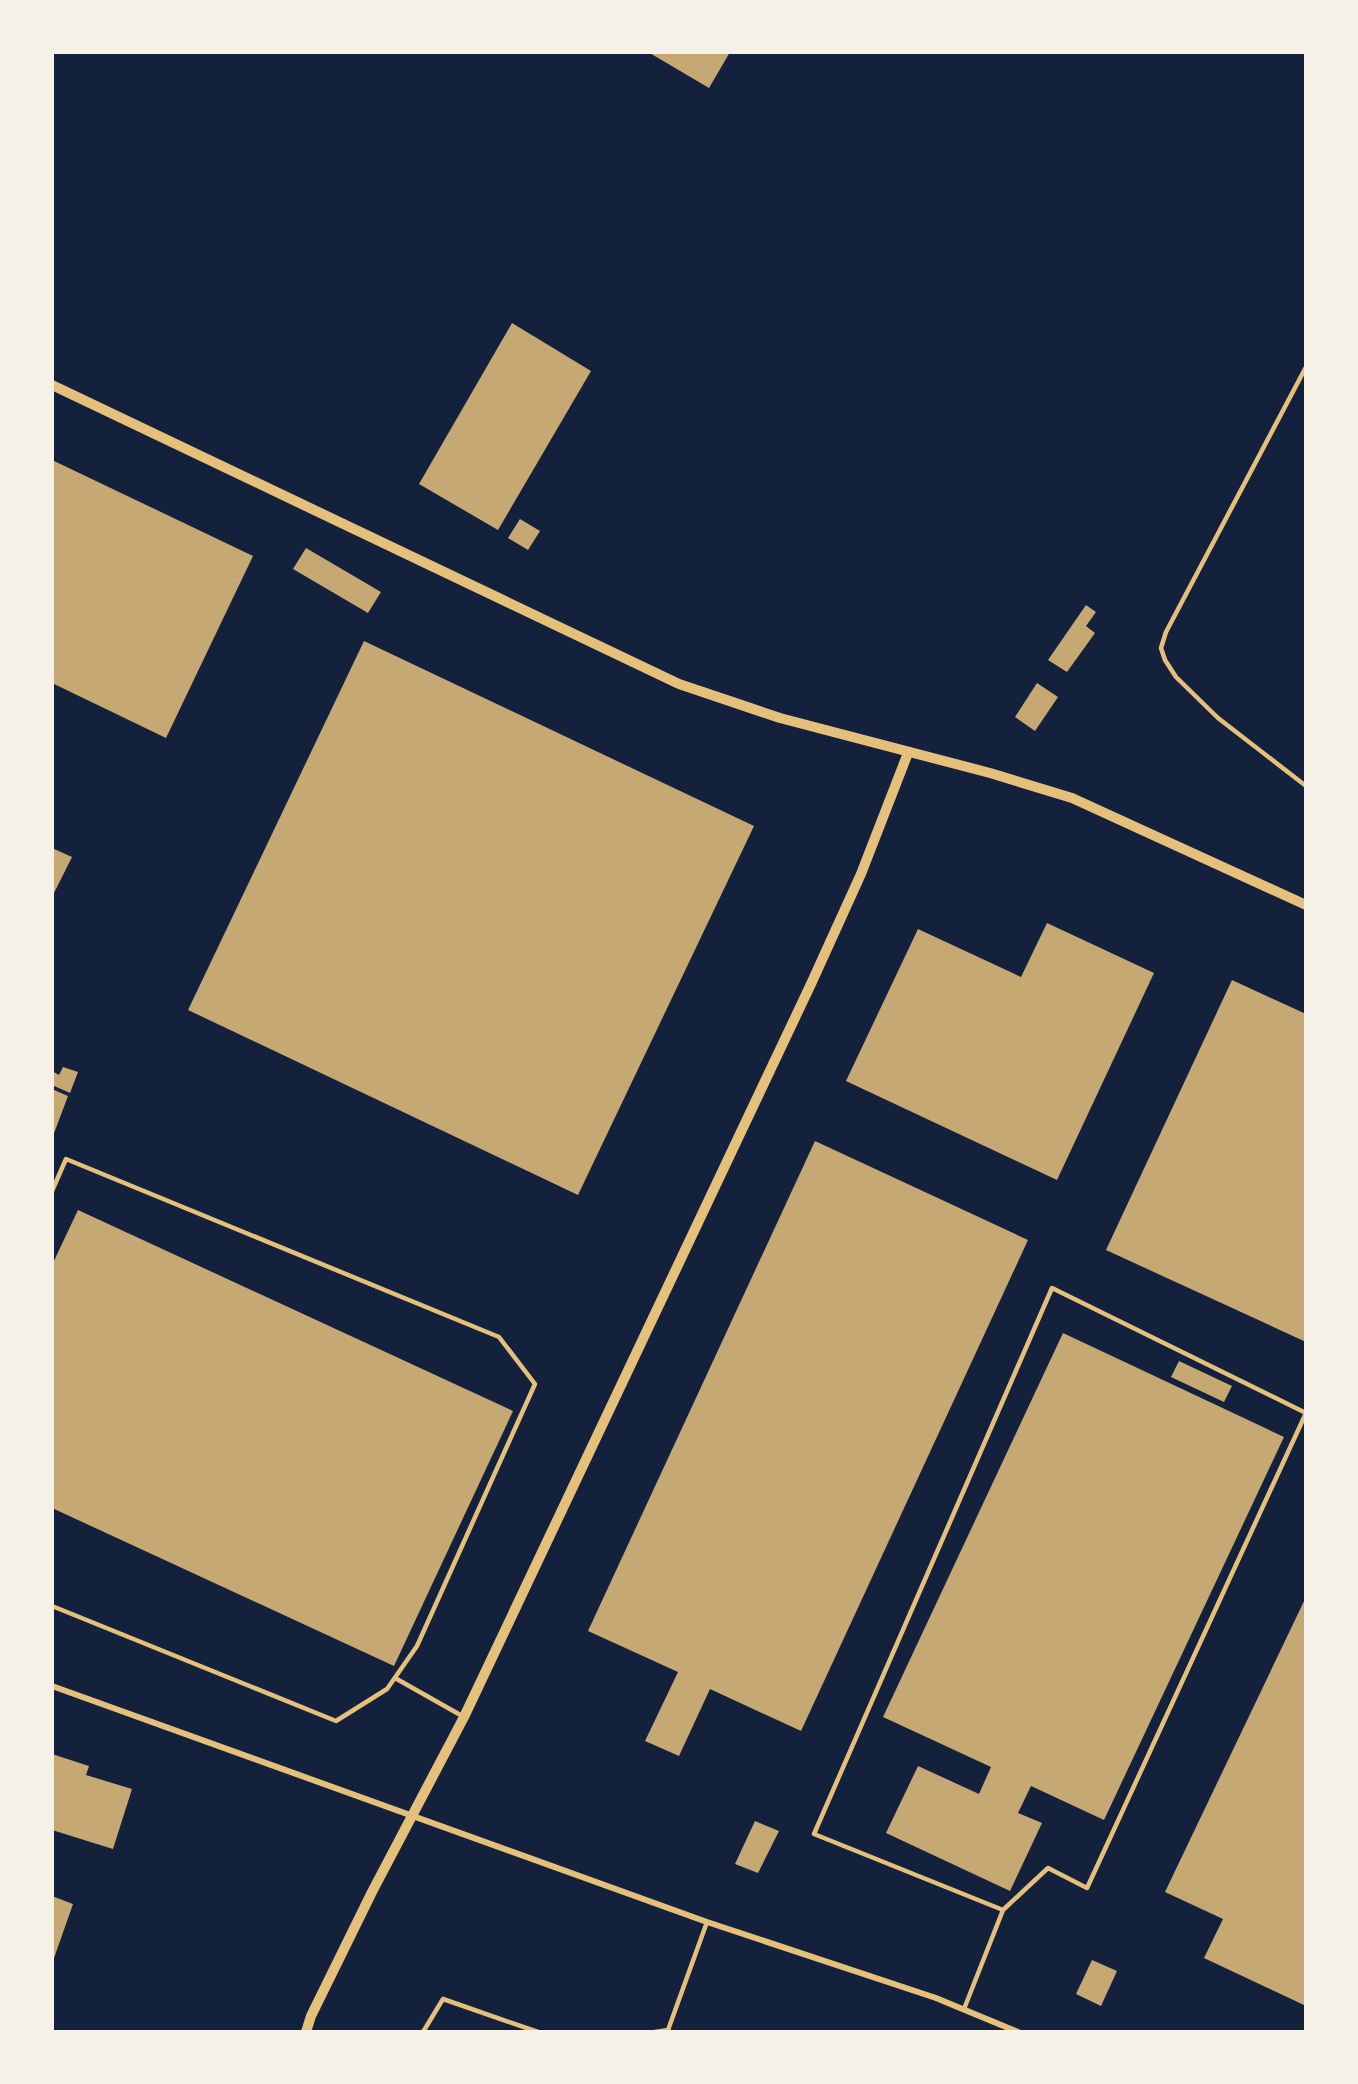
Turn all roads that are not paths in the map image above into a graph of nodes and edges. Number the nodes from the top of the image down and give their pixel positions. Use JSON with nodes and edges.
{"nodes":[{"id":1,"x":1305,"y":367,"type":"edge"},
{"id":2,"x":52,"y":385,"type":"edge"},
{"id":3,"x":908,"y":753,"type":"junction"},
{"id":4,"x":1305,"y":786,"type":"edge"},
{"id":5,"x":1305,"y":905,"type":"edge"},
{"id":6,"x":52,"y":1191,"type":"edge"},
{"id":7,"x":52,"y":1606,"type":"edge"},
{"id":8,"x":395,"y":1678,"type":"junction"},
{"id":9,"x":52,"y":1686,"type":"edge"},
{"id":10,"x":464,"y":1717,"type":"junction"},
{"id":11,"x":413,"y":1815,"type":"junction"},
{"id":12,"x":1003,"y":1910,"type":"junction"},
{"id":13,"x":707,"y":1922,"type":"junction"},
{"id":14,"x":964,"y":2009,"type":"junction"},
{"id":15,"x":306,"y":2031,"type":"edge"},
{"id":16,"x":423,"y":2031,"type":"edge"},
{"id":17,"x":538,"y":2031,"type":"edge"},
{"id":18,"x":655,"y":2031,"type":"edge"},
{"id":19,"x":669,"y":2031,"type":"edge"},
{"id":20,"x":1018,"y":2031,"type":"edge"}],
"edges":[{"from":1,"to":4,"type":"lane"},
{"from":2,"to":3,"type":"street"},
{"from":3,"to":5,"type":"street"},
{"from":3,"to":10,"type":"street"},
{"from":6,"to":8,"type":"lane"},
{"from":7,"to":8,"type":"lane"},
{"from":8,"to":10,"type":"lane"},
{"from":9,"to":11,"type":"street"},
{"from":10,"to":11,"type":"street"},
{"from":11,"to":13,"type":"street"},
{"from":11,"to":15,"type":"street"},
{"from":12,"to":12,"type":"lane"},
{"from":12,"to":14,"type":"lane"},
{"from":13,"to":14,"type":"street"},
{"from":13,"to":19,"type":"lane"},
{"from":14,"to":20,"type":"street"},
{"from":16,"to":17,"type":"lane"},
{"from":18,"to":19,"type":"lane"}]}
